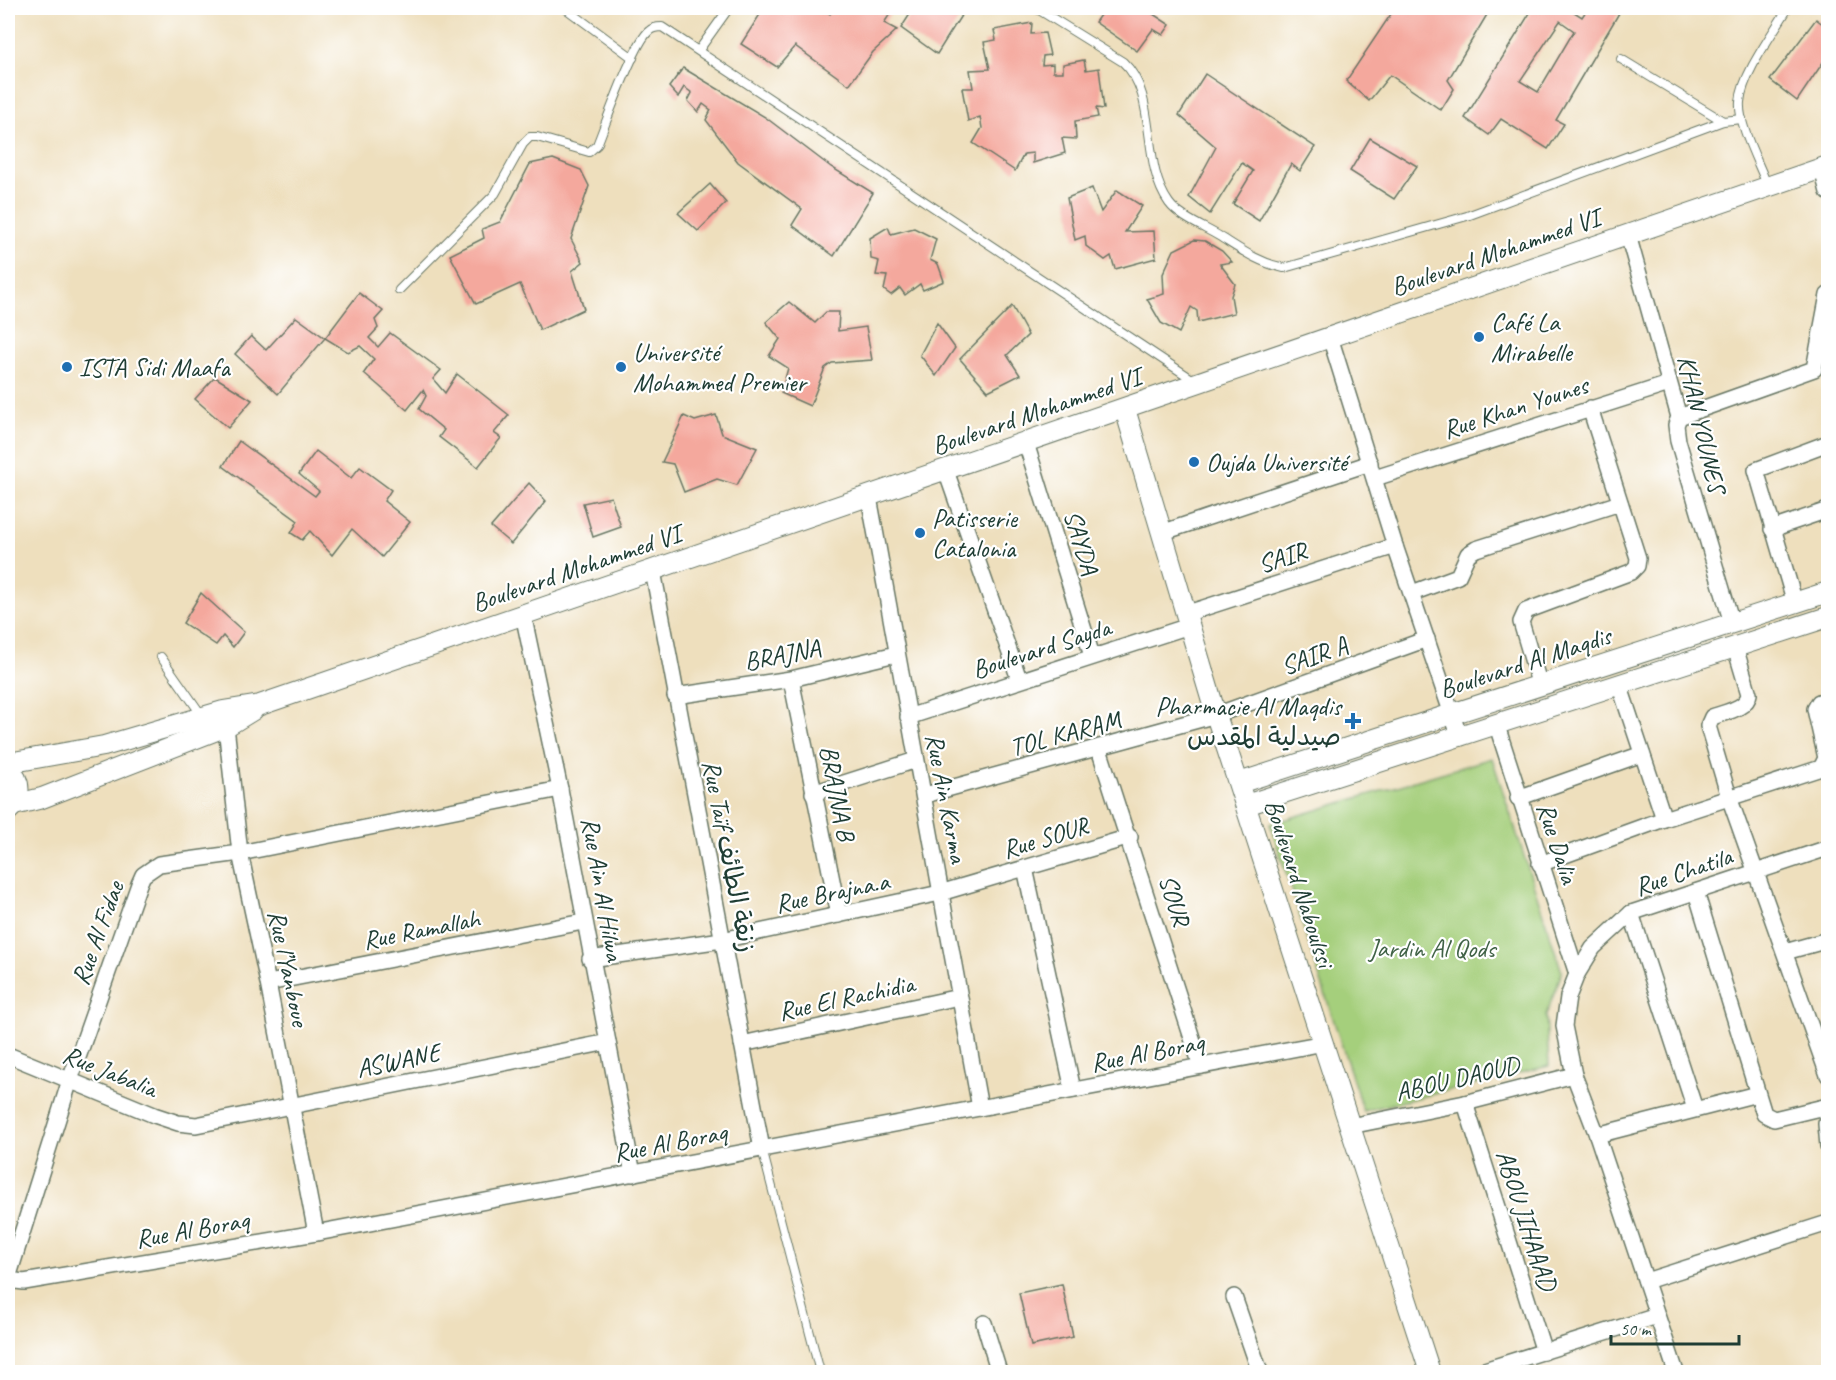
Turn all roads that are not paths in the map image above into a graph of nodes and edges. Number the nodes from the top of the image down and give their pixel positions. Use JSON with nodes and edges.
{"nodes":[{"id":1,"x":565,"y":8,"type":"edge"},
{"id":2,"x":729,"y":8,"type":"edge"},
{"id":3,"x":1036,"y":8,"type":"edge"},
{"id":4,"x":1788,"y":8,"type":"edge"},
{"id":5,"x":699,"y":50,"type":"junction"},
{"id":6,"x":633,"y":58,"type":"junction"},
{"id":7,"x":1621,"y":59,"type":"dead end"},
{"id":8,"x":1742,"y":120,"type":"junction"},
{"id":9,"x":1723,"y":121,"type":"junction"},
{"id":10,"x":1825,"y":167,"type":"edge"},
{"id":11,"x":1768,"y":186,"type":"junction"},
{"id":12,"x":1828,"y":192,"type":"edge"},
{"id":13,"x":1628,"y":235,"type":"junction"},
{"id":14,"x":399,"y":290,"type":"dead end"},
{"id":15,"x":1828,"y":295,"type":"edge"},
{"id":16,"x":1330,"y":337,"type":"junction"},
{"id":17,"x":1821,"y":366,"type":"edge"},
{"id":18,"x":1196,"y":382,"type":"junction"},
{"id":19,"x":1669,"y":384,"type":"junction"},
{"id":20,"x":1590,"y":408,"type":"junction"},
{"id":21,"x":1125,"y":409,"type":"junction"},
{"id":22,"x":1679,"y":417,"type":"junction"},
{"id":23,"x":1026,"y":443,"type":"junction"},
{"id":24,"x":1828,"y":443,"type":"edge"},
{"id":25,"x":1370,"y":463,"type":"junction"},
{"id":26,"x":946,"y":471,"type":"junction"},
{"id":27,"x":1375,"y":478,"type":"junction"},
{"id":28,"x":869,"y":497,"type":"junction"},
{"id":29,"x":1620,"y":503,"type":"junction"},
{"id":30,"x":1828,"y":510,"type":"edge"},
{"id":31,"x":1772,"y":529,"type":"junction"},
{"id":32,"x":1161,"y":533,"type":"junction"},
{"id":33,"x":1395,"y":546,"type":"junction"},
{"id":34,"x":653,"y":571,"type":"junction"},
{"id":35,"x":1828,"y":592,"type":"edge"},
{"id":36,"x":1412,"y":593,"type":"junction"},
{"id":37,"x":1795,"y":603,"type":"junction"},
{"id":38,"x":523,"y":614,"type":"junction"},
{"id":39,"x":1828,"y":617,"type":"edge"},
{"id":40,"x":1187,"y":620,"type":"junction"},
{"id":41,"x":1732,"y":623,"type":"junction"},
{"id":42,"x":1427,"y":639,"type":"junction"},
{"id":43,"x":1735,"y":647,"type":"junction"},
{"id":44,"x":896,"y":654,"type":"junction"},
{"id":45,"x":1092,"y":656,"type":"junction"},
{"id":46,"x":161,"y":657,"type":"dead end"},
{"id":47,"x":791,"y":679,"type":"junction"},
{"id":48,"x":1019,"y":679,"type":"junction"},
{"id":49,"x":1619,"y":684,"type":"junction"},
{"id":50,"x":1540,"y":686,"type":"junction"},
{"id":51,"x":675,"y":696,"type":"junction"},
{"id":52,"x":1828,"y":699,"type":"edge"},
{"id":53,"x":1452,"y":714,"type":"junction"},
{"id":54,"x":1216,"y":715,"type":"junction"},
{"id":55,"x":203,"y":717,"type":"junction"},
{"id":56,"x":908,"y":717,"type":"junction"},
{"id":57,"x":225,"y":719,"type":"junction"},
{"id":58,"x":1497,"y":726,"type":"junction"},
{"id":59,"x":1460,"y":738,"type":"junction"},
{"id":60,"x":1099,"y":749,"type":"junction"},
{"id":61,"x":1642,"y":754,"type":"junction"},
{"id":62,"x":916,"y":760,"type":"junction"},
{"id":63,"x":8,"y":763,"type":"edge"},
{"id":64,"x":8,"y":768,"type":"edge"},
{"id":65,"x":1239,"y":783,"type":"junction"},
{"id":66,"x":560,"y":789,"type":"junction"},
{"id":67,"x":813,"y":793,"type":"junction"},
{"id":68,"x":925,"y":795,"type":"junction"},
{"id":69,"x":1729,"y":797,"type":"junction"},
{"id":70,"x":1518,"y":798,"type":"junction"},
{"id":71,"x":1246,"y":805,"type":"junction"},
{"id":72,"x":10,"y":808,"type":"edge"},
{"id":73,"x":1664,"y":819,"type":"junction"},
{"id":74,"x":1130,"y":837,"type":"junction"},
{"id":75,"x":1828,"y":848,"type":"edge"},
{"id":76,"x":240,"y":853,"type":"junction"},
{"id":77,"x":1540,"y":864,"type":"junction"},
{"id":78,"x":1025,"y":868,"type":"junction"},
{"id":79,"x":1755,"y":871,"type":"junction"},
{"id":80,"x":1696,"y":892,"type":"junction"},
{"id":81,"x":940,"y":894,"type":"junction"},
{"id":82,"x":1631,"y":914,"type":"junction"},
{"id":83,"x":838,"y":915,"type":"junction"},
{"id":84,"x":584,"y":922,"type":"junction"},
{"id":85,"x":722,"y":940,"type":"junction"},
{"id":86,"x":1828,"y":940,"type":"edge"},
{"id":87,"x":1785,"y":952,"type":"junction"},
{"id":88,"x":591,"y":958,"type":"junction"},
{"id":89,"x":1577,"y":974,"type":"junction"},
{"id":90,"x":268,"y":983,"type":"junction"},
{"id":91,"x":959,"y":997,"type":"junction"},
{"id":92,"x":608,"y":1042,"type":"junction"},
{"id":93,"x":1324,"y":1043,"type":"junction"},
{"id":94,"x":742,"y":1044,"type":"junction"},
{"id":95,"x":8,"y":1055,"type":"edge"},
{"id":96,"x":1201,"y":1066,"type":"junction"},
{"id":97,"x":1574,"y":1075,"type":"junction"},
{"id":98,"x":1828,"y":1075,"type":"edge"},
{"id":99,"x":70,"y":1080,"type":"junction"},
{"id":100,"x":1073,"y":1090,"type":"junction"},
{"id":101,"x":1757,"y":1094,"type":"junction"},
{"id":102,"x":1465,"y":1103,"type":"junction"},
{"id":103,"x":292,"y":1107,"type":"junction"},
{"id":104,"x":980,"y":1108,"type":"junction"},
{"id":105,"x":1828,"y":1108,"type":"edge"},
{"id":106,"x":1695,"y":1109,"type":"junction"},
{"id":107,"x":196,"y":1125,"type":"joint"},
{"id":108,"x":1350,"y":1126,"type":"junction"},
{"id":109,"x":1597,"y":1135,"type":"junction"},
{"id":110,"x":1828,"y":1146,"type":"edge"},
{"id":111,"x":762,"y":1149,"type":"junction"},
{"id":112,"x":633,"y":1173,"type":"junction"},
{"id":113,"x":1828,"y":1223,"type":"edge"},
{"id":114,"x":316,"y":1233,"type":"junction"},
{"id":115,"x":8,"y":1279,"type":"edge"},
{"id":116,"x":1646,"y":1281,"type":"junction"},
{"id":117,"x":1234,"y":1297,"type":"dead end"},
{"id":118,"x":1657,"y":1316,"type":"junction"},
{"id":119,"x":984,"y":1323,"type":"dead end"},
{"id":120,"x":1544,"y":1352,"type":"junction"},
{"id":121,"x":820,"y":1372,"type":"edge"},
{"id":122,"x":999,"y":1372,"type":"edge"},
{"id":123,"x":1260,"y":1372,"type":"edge"},
{"id":124,"x":1430,"y":1372,"type":"edge"},
{"id":125,"x":1478,"y":1372,"type":"edge"},
{"id":126,"x":1676,"y":1372,"type":"edge"}],
"edges":[{"from":1,"to":6,"type":"lane"},
{"from":2,"to":5,"type":"lane"},
{"from":3,"to":9,"type":"lane"},
{"from":4,"to":8,"type":"lane"},
{"from":5,"to":6,"type":"lane"},
{"from":5,"to":18,"type":"lane"},
{"from":6,"to":14,"type":"lane"},
{"from":7,"to":9,"type":"lane"},
{"from":8,"to":9,"type":"lane"},
{"from":8,"to":11,"type":"lane"},
{"from":10,"to":11,"type":"street","name":"Boulevard Mohammed VI"},
{"from":10,"to":12,"type":"street"},
{"from":11,"to":13,"type":"street","name":"Boulevard Mohammed VI"},
{"from":13,"to":16,"type":"street","name":"Boulevard Mohammed VI"},
{"from":13,"to":19,"type":"street","name":"KHAN YOUNES"},
{"from":15,"to":17,"type":"street"},
{"from":16,"to":18,"type":"street","name":"Boulevard Mohammed VI"},
{"from":16,"to":25,"type":"street"},
{"from":17,"to":22,"type":"street"},
{"from":18,"to":21,"type":"street","name":"Boulevard Mohammed VI"},
{"from":19,"to":20,"type":"street","name":"Rue Khan Younes"},
{"from":19,"to":22,"type":"street","name":"KHAN YOUNES"},
{"from":20,"to":27,"type":"street","name":"Rue Khan Younes"},
{"from":20,"to":29,"type":"street"},
{"from":21,"to":23,"type":"street","name":"Boulevard Mohammed VI"},
{"from":21,"to":32,"type":"street","name":"Boulevard Naboulssi"},
{"from":22,"to":41,"type":"street","name":"KHAN YOUNES"},
{"from":23,"to":26,"type":"street","name":"Boulevard Mohammed VI"},
{"from":23,"to":45,"type":"street","name":"SAYDA"},
{"from":24,"to":31,"type":"street"},
{"from":25,"to":27,"type":"street"},
{"from":25,"to":32,"type":"street"},
{"from":26,"to":28,"type":"street","name":"Boulevard Mohammed VI"},
{"from":26,"to":48,"type":"street"},
{"from":27,"to":33,"type":"street"},
{"from":28,"to":34,"type":"street","name":"Boulevard Mohammed VI"},
{"from":28,"to":44,"type":"street","name":"Rue Ain Karma"},
{"from":29,"to":36,"type":"street"},
{"from":29,"to":50,"type":"street"},
{"from":30,"to":31,"type":"street"},
{"from":31,"to":37,"type":"street"},
{"from":32,"to":40,"type":"street","name":"Boulevard Naboulssi"},
{"from":33,"to":36,"type":"street"},
{"from":33,"to":40,"type":"street","name":"SAIR"},
{"from":34,"to":38,"type":"street","name":"Boulevard Mohammed VI"},
{"from":34,"to":51,"type":"street","name":"Rue Taïf زنقة الطائف"},
{"from":35,"to":37,"type":"street","name":"Boulevard Al Maqdis"},
{"from":36,"to":42,"type":"street"},
{"from":37,"to":41,"type":"street","name":"Boulevard Al Maqdis"},
{"from":38,"to":57,"type":"street","name":"Boulevard Mohammed VI"},
{"from":38,"to":66,"type":"street","name":"Rue Ain Al Hilwa"},
{"from":39,"to":43,"type":"street","name":"Boulevard Al Maqdis"},
{"from":40,"to":45,"type":"street","name":"Boulevard Sayda"},
{"from":40,"to":54,"type":"street","name":"Boulevard Naboulssi"},
{"from":41,"to":50,"type":"street","name":"Boulevard Al Maqdis"},
{"from":42,"to":53,"type":"street"},
{"from":42,"to":54,"type":"street","name":"SAIR A"},
{"from":43,"to":49,"type":"street","name":"Boulevard Al Maqdis"},
{"from":43,"to":69,"type":"street"},
{"from":44,"to":47,"type":"street","name":"BRAJNA"},
{"from":44,"to":56,"type":"street","name":"Rue Ain Karma"},
{"from":45,"to":48,"type":"street","name":"Boulevard Sayda"},
{"from":46,"to":55,"type":"lane"},
{"from":47,"to":51,"type":"street","name":"BRAJNA"},
{"from":47,"to":67,"type":"street","name":"BRAJNA B"},
{"from":48,"to":56,"type":"street","name":"Boulevard Sayda"},
{"from":49,"to":58,"type":"street","name":"Boulevard Al Maqdis"},
{"from":49,"to":61,"type":"street"},
{"from":50,"to":53,"type":"street","name":"Boulevard Al Maqdis"},
{"from":51,"to":85,"type":"street","name":"Rue Taïf زنقة الطائف"},
{"from":52,"to":69,"type":"street"},
{"from":53,"to":59,"type":"street"},
{"from":53,"to":65,"type":"street","name":"Boulevard Al Maqdis"},
{"from":54,"to":60,"type":"street","name":"TOL KARAM"},
{"from":54,"to":65,"type":"street","name":"Boulevard Naboulssi"},
{"from":55,"to":57,"type":"street","name":"Boulevard Mohammed VI"},
{"from":55,"to":63,"type":"street","name":"Boulevard Mohammed VI"},
{"from":56,"to":62,"type":"street","name":"Rue Ain Karma"},
{"from":57,"to":72,"type":"street","name":"Boulevard Mohammed VI"},
{"from":57,"to":76,"type":"street","name":"Rue l’Yanboue"},
{"from":58,"to":59,"type":"street","name":"Boulevard Al Maqdis"},
{"from":58,"to":70,"type":"street","name":"Rue Dalia"},
{"from":59,"to":71,"type":"street","name":"Boulevard Al Maqdis"},
{"from":60,"to":68,"type":"street","name":"TOL KARAM"},
{"from":60,"to":74,"type":"street","name":"SOUR"},
{"from":61,"to":70,"type":"street"},
{"from":61,"to":73,"type":"street"},
{"from":62,"to":67,"type":"street"},
{"from":62,"to":68,"type":"street","name":"Rue Ain Karma"},
{"from":64,"to":72,"type":"street"},
{"from":65,"to":71,"type":"street","name":"Boulevard Naboulssi"},
{"from":66,"to":76,"type":"street","name":"Rue Al Fidae"},
{"from":66,"to":84,"type":"street","name":"Rue Ain Al Hilwa"},
{"from":67,"to":83,"type":"street","name":"BRAJNA B"},
{"from":68,"to":81,"type":"street","name":"Rue Ain Karma"},
{"from":69,"to":73,"type":"street"},
{"from":69,"to":79,"type":"street"},
{"from":70,"to":77,"type":"street","name":"Rue Dalia"},
{"from":71,"to":93,"type":"street","name":"Boulevard Naboulssi"},
{"from":73,"to":77,"type":"street"},
{"from":74,"to":78,"type":"street","name":"Rue SOUR"},
{"from":74,"to":96,"type":"street","name":"SOUR"},
{"from":75,"to":79,"type":"street","name":"Rue Chatila"},
{"from":76,"to":90,"type":"street","name":"Rue l’Yanboue"},
{"from":76,"to":99,"type":"street","name":"Rue Al Fidae"},
{"from":77,"to":89,"type":"street","name":"Rue Dalia"},
{"from":78,"to":81,"type":"street","name":"Rue SOUR"},
{"from":78,"to":100,"type":"street"},
{"from":79,"to":80,"type":"street","name":"Rue Chatila"},
{"from":79,"to":87,"type":"street"},
{"from":80,"to":82,"type":"street","name":"Rue Chatila"},
{"from":80,"to":101,"type":"street"},
{"from":81,"to":83,"type":"street","name":"Rue Brajna.a"},
{"from":81,"to":91,"type":"street","name":"Rue Ain Karma"},
{"from":82,"to":89,"type":"street","name":"Rue Chatila"},
{"from":82,"to":106,"type":"street"},
{"from":83,"to":85,"type":"street","name":"Rue Brajna.a"},
{"from":84,"to":88,"type":"street","name":"Rue Ain Al Hilwa"},
{"from":84,"to":90,"type":"street","name":"Rue Ramallah"},
{"from":85,"to":88,"type":"street","name":"Rue Brajna.a"},
{"from":85,"to":94,"type":"street","name":"Rue Taïf زنقة الطائف"},
{"from":86,"to":87,"type":"street"},
{"from":87,"to":98,"type":"street"},
{"from":88,"to":92,"type":"street","name":"Rue Ain Al Hilwa"},
{"from":89,"to":97,"type":"street","name":"Rue Chatila"},
{"from":90,"to":103,"type":"street","name":"Rue l’Yanboue"},
{"from":91,"to":94,"type":"street","name":"Rue El Rachidia"},
{"from":91,"to":104,"type":"street","name":"Rue Ain Karma"},
{"from":92,"to":103,"type":"street","name":"ASWANE"},
{"from":92,"to":112,"type":"street","name":"Rue Ain Al Hilwa"},
{"from":93,"to":96,"type":"street","name":"Rue Al Boraq"},
{"from":93,"to":108,"type":"street","name":"Boulevard Naboulssi"},
{"from":94,"to":111,"type":"street","name":"Rue Taïf زنقة الطائف"},
{"from":95,"to":99,"type":"street","name":"Rue Jabalia"},
{"from":96,"to":100,"type":"street","name":"Rue Al Boraq"},
{"from":97,"to":102,"type":"street","name":"ABOU DAOUD"},
{"from":97,"to":109,"type":"street","name":"Rue Chatila"},
{"from":99,"to":107,"type":"street","name":"Rue Jabalia"},
{"from":99,"to":115,"type":"street","name":"Rue Al Fidae"},
{"from":100,"to":104,"type":"street","name":"Rue Al Boraq"},
{"from":101,"to":105,"type":"street"},
{"from":101,"to":106,"type":"street"},
{"from":102,"to":108,"type":"street","name":"ABOU DAOUD"},
{"from":102,"to":120,"type":"street","name":"ABOU JIHAAAD"},
{"from":103,"to":107,"type":"street","name":"ASWANE"},
{"from":103,"to":114,"type":"street","name":"Rue l’Yanboue"},
{"from":104,"to":111,"type":"street","name":"Rue Al Boraq"},
{"from":105,"to":110,"type":"street"},
{"from":106,"to":109,"type":"street"},
{"from":108,"to":124,"type":"street","name":"Boulevard Naboulssi"},
{"from":109,"to":116,"type":"street","name":"Rue Chatila"},
{"from":111,"to":112,"type":"street","name":"Rue Al Boraq"},
{"from":111,"to":121,"type":"lane"},
{"from":112,"to":114,"type":"street","name":"Rue Al Boraq"},
{"from":113,"to":116,"type":"street"},
{"from":114,"to":115,"type":"street","name":"Rue Al Boraq"},
{"from":116,"to":118,"type":"street","name":"Rue Chatila"},
{"from":117,"to":123,"type":"street"},
{"from":118,"to":120,"type":"street"},
{"from":118,"to":126,"type":"street","name":"Rue Chatila"},
{"from":119,"to":122,"type":"street"},
{"from":120,"to":125,"type":"street"}]}
